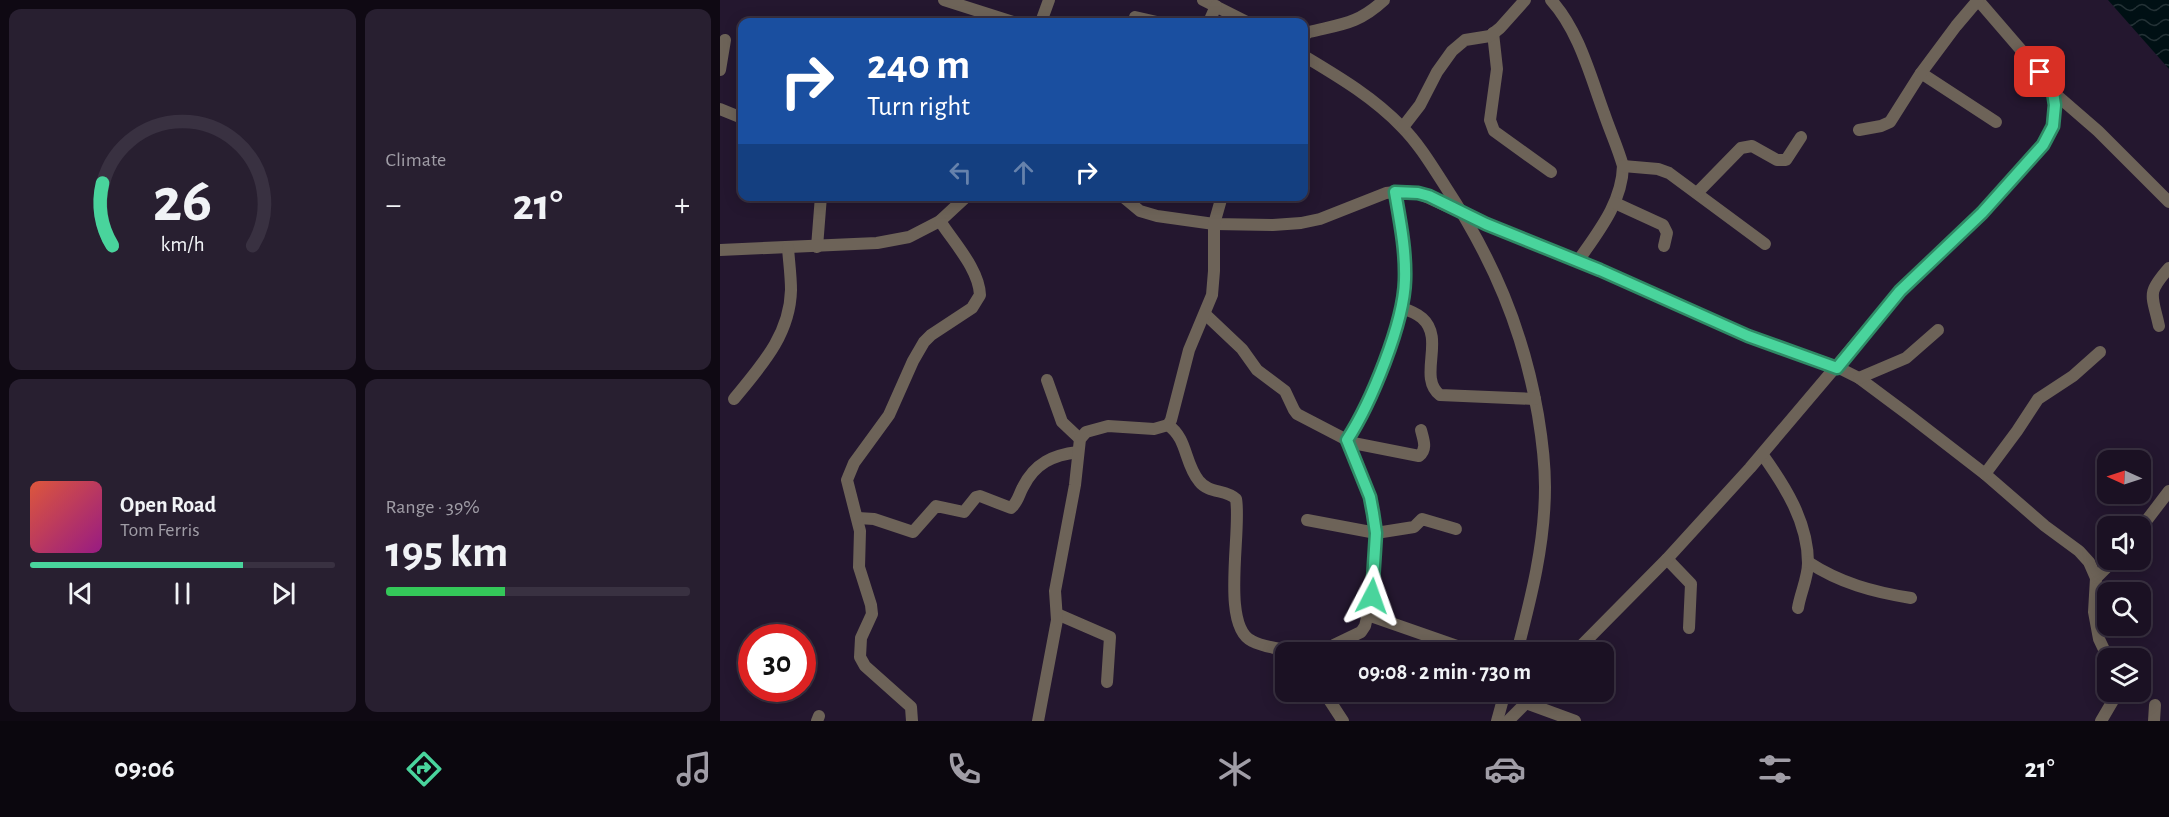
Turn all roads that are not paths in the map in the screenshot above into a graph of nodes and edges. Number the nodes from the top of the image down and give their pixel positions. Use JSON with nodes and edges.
{"nodes":[{"id":1,"x":944,"y":0,"type":"edge"},
{"id":2,"x":1049,"y":0,"type":"edge"},
{"id":3,"x":1203,"y":0,"type":"edge"},
{"id":4,"x":1384,"y":0,"type":"edge"},
{"id":5,"x":1525,"y":0,"type":"edge"},
{"id":6,"x":1551,"y":0,"type":"edge"},
{"id":7,"x":1978,"y":0,"type":"edge"},
{"id":8,"x":1216,"y":6,"type":"junction"},
{"id":9,"x":1135,"y":17,"type":"dead end"},
{"id":10,"x":1000,"y":18,"type":"edge"},
{"id":11,"x":1042,"y":18,"type":"edge"},
{"id":12,"x":1139,"y":18,"type":"edge"},
{"id":13,"x":1211,"y":18,"type":"edge"},
{"id":14,"x":1239,"y":18,"type":"edge"},
{"id":15,"x":1308,"y":32,"type":"edge"},
{"id":16,"x":1493,"y":33,"type":"junction"},
{"id":17,"x":725,"y":39,"type":"dead end"},
{"id":18,"x":1308,"y":59,"type":"edge"},
{"id":19,"x":720,"y":70,"type":"edge"},
{"id":20,"x":1921,"y":73,"type":"junction"},
{"id":21,"x":2053,"y":92,"type":"junction"},
{"id":22,"x":720,"y":109,"type":"edge"},
{"id":23,"x":738,"y":116,"type":"edge"},
{"id":24,"x":1996,"y":122,"type":"dead end"},
{"id":25,"x":1403,"y":128,"type":"junction"},
{"id":26,"x":1859,"y":130,"type":"dead end"},
{"id":27,"x":1801,"y":137,"type":"dead end"},
{"id":28,"x":1623,"y":166,"type":"junction"},
{"id":29,"x":1551,"y":172,"type":"dead end"},
{"id":30,"x":1395,"y":192,"type":"junction"},
{"id":31,"x":1697,"y":194,"type":"junction"},
{"id":32,"x":821,"y":201,"type":"edge"},
{"id":33,"x":962,"y":201,"type":"edge"},
{"id":34,"x":1128,"y":201,"type":"edge"},
{"id":35,"x":1221,"y":201,"type":"edge"},
{"id":36,"x":2169,"y":202,"type":"edge"},
{"id":37,"x":1615,"y":203,"type":"junction"},
{"id":38,"x":1463,"y":213,"type":"junction"},
{"id":39,"x":940,"y":221,"type":"junction"},
{"id":40,"x":1214,"y":224,"type":"junction"},
{"id":41,"x":1765,"y":244,"type":"dead end"},
{"id":42,"x":1664,"y":246,"type":"dead end"},
{"id":43,"x":817,"y":247,"type":"junction"},
{"id":44,"x":788,"y":248,"type":"junction"},
{"id":45,"x":720,"y":250,"type":"edge"},
{"id":46,"x":1578,"y":261,"type":"junction"},
{"id":47,"x":2169,"y":268,"type":"edge"},
{"id":48,"x":1401,"y":308,"type":"junction"},
{"id":49,"x":1205,"y":314,"type":"junction"},
{"id":50,"x":2159,"y":326,"type":"dead end"},
{"id":51,"x":1938,"y":330,"type":"dead end"},
{"id":52,"x":2100,"y":352,"type":"dead end"},
{"id":53,"x":1837,"y":368,"type":"junction"},
{"id":54,"x":1859,"y":378,"type":"junction"},
{"id":55,"x":1047,"y":380,"type":"dead end"},
{"id":56,"x":734,"y":399,"type":"dead end"},
{"id":57,"x":1535,"y":399,"type":"junction"},
{"id":58,"x":1167,"y":425,"type":"junction"},
{"id":59,"x":1421,"y":430,"type":"dead end"},
{"id":60,"x":1348,"y":441,"type":"junction"},
{"id":61,"x":1079,"y":446,"type":"junction"},
{"id":62,"x":1762,"y":454,"type":"junction"},
{"id":63,"x":1985,"y":474,"type":"junction"},
{"id":64,"x":2169,"y":491,"type":"edge"},
{"id":65,"x":2149,"y":516,"type":"edge"},
{"id":66,"x":858,"y":518,"type":"junction"},
{"id":67,"x":1307,"y":520,"type":"dead end"},
{"id":68,"x":1456,"y":529,"type":"dead end"},
{"id":69,"x":1376,"y":533,"type":"junction"},
{"id":70,"x":1667,"y":559,"type":"junction"},
{"id":71,"x":1808,"y":562,"type":"junction"},
{"id":72,"x":2104,"y":570,"type":"edge"},
{"id":73,"x":2096,"y":578,"type":"junction"},
{"id":74,"x":1911,"y":598,"type":"dead end"},
{"id":75,"x":1798,"y":608,"type":"dead end"},
{"id":76,"x":1057,"y":614,"type":"junction"},
{"id":77,"x":1368,"y":615,"type":"junction"},
{"id":78,"x":1689,"y":628,"type":"dead end"},
{"id":79,"x":1340,"y":642,"type":"edge"},
{"id":80,"x":1445,"y":642,"type":"edge"},
{"id":81,"x":1519,"y":642,"type":"edge"},
{"id":82,"x":1585,"y":642,"type":"edge"},
{"id":83,"x":1275,"y":647,"type":"edge"},
{"id":84,"x":2103,"y":648,"type":"edge"},
{"id":85,"x":1107,"y":682,"type":"dead end"},
{"id":86,"x":1331,"y":702,"type":"edge"},
{"id":87,"x":1502,"y":702,"type":"edge"},
{"id":88,"x":2112,"y":702,"type":"edge"},
{"id":89,"x":1526,"y":703,"type":"joint"},
{"id":90,"x":2155,"y":705,"type":"dead end"},
{"id":91,"x":912,"y":721,"type":"edge"},
{"id":92,"x":1038,"y":721,"type":"edge"},
{"id":93,"x":1343,"y":721,"type":"edge"},
{"id":94,"x":1497,"y":721,"type":"edge"},
{"id":95,"x":1508,"y":721,"type":"edge"},
{"id":96,"x":1575,"y":721,"type":"edge"},
{"id":97,"x":2101,"y":721,"type":"edge"},
{"id":98,"x":2154,"y":721,"type":"edge"}],
"edges":[{"from":1,"to":10,"type":"street"},
{"from":2,"to":11,"type":"street"},
{"from":3,"to":8,"type":"street"},
{"from":4,"to":15,"type":"street"},
{"from":5,"to":16,"type":"street"},
{"from":6,"to":28,"type":"street"},
{"from":7,"to":20,"type":"street"},
{"from":7,"to":21,"type":"street"},
{"from":8,"to":13,"type":"street"},
{"from":8,"to":14,"type":"street"},
{"from":9,"to":12,"type":"street"},
{"from":16,"to":25,"type":"street"},
{"from":16,"to":29,"type":"street"},
{"from":17,"to":19,"type":"street"},
{"from":18,"to":25,"type":"street"},
{"from":20,"to":24,"type":"street"},
{"from":20,"to":26,"type":"street"},
{"from":21,"to":36,"type":"street"},
{"from":21,"to":53,"type":"street"},
{"from":22,"to":23,"type":"street"},
{"from":25,"to":38,"type":"street"},
{"from":27,"to":31,"type":"street"},
{"from":28,"to":31,"type":"street"},
{"from":28,"to":37,"type":"street"},
{"from":30,"to":38,"type":"street"},
{"from":30,"to":40,"type":"street"},
{"from":30,"to":48,"type":"street"},
{"from":31,"to":41,"type":"street"},
{"from":32,"to":43,"type":"street"},
{"from":33,"to":39,"type":"street"},
{"from":34,"to":40,"type":"street"},
{"from":35,"to":40,"type":"street"},
{"from":37,"to":42,"type":"street"},
{"from":37,"to":46,"type":"street"},
{"from":38,"to":46,"type":"street"},
{"from":38,"to":57,"type":"street"},
{"from":39,"to":43,"type":"street"},
{"from":39,"to":66,"type":"street"},
{"from":40,"to":49,"type":"street"},
{"from":43,"to":44,"type":"street"},
{"from":44,"to":45,"type":"street"},
{"from":44,"to":56,"type":"street"},
{"from":46,"to":53,"type":"street"},
{"from":47,"to":50,"type":"street"},
{"from":48,"to":57,"type":"street"},
{"from":48,"to":60,"type":"street"},
{"from":49,"to":58,"type":"street"},
{"from":49,"to":60,"type":"street"},
{"from":51,"to":54,"type":"street"},
{"from":52,"to":63,"type":"street"},
{"from":53,"to":54,"type":"street"},
{"from":53,"to":62,"type":"street"},
{"from":54,"to":63,"type":"street"},
{"from":55,"to":61,"type":"street"},
{"from":57,"to":81,"type":"street"},
{"from":58,"to":61,"type":"street"},
{"from":58,"to":83,"type":"street"},
{"from":59,"to":60,"type":"street"},
{"from":60,"to":69,"type":"street"},
{"from":61,"to":66,"type":"street"},
{"from":61,"to":76,"type":"street"},
{"from":62,"to":70,"type":"street"},
{"from":62,"to":71,"type":"street"},
{"from":63,"to":73,"type":"street"},
{"from":64,"to":65,"type":"street"},
{"from":66,"to":91,"type":"street"},
{"from":67,"to":69,"type":"street"},
{"from":68,"to":69,"type":"street"},
{"from":69,"to":77,"type":"street"},
{"from":70,"to":78,"type":"street"},
{"from":70,"to":82,"type":"street"},
{"from":71,"to":74,"type":"street"},
{"from":71,"to":75,"type":"street"},
{"from":72,"to":73,"type":"street"},
{"from":73,"to":84,"type":"street"},
{"from":76,"to":85,"type":"street"},
{"from":76,"to":92,"type":"street"},
{"from":77,"to":79,"type":"street"},
{"from":77,"to":80,"type":"street"},
{"from":86,"to":93,"type":"street"},
{"from":87,"to":94,"type":"street"},
{"from":88,"to":97,"type":"street"},
{"from":89,"to":95,"type":"street"},
{"from":89,"to":96,"type":"street"},
{"from":90,"to":98,"type":"street"}]}
